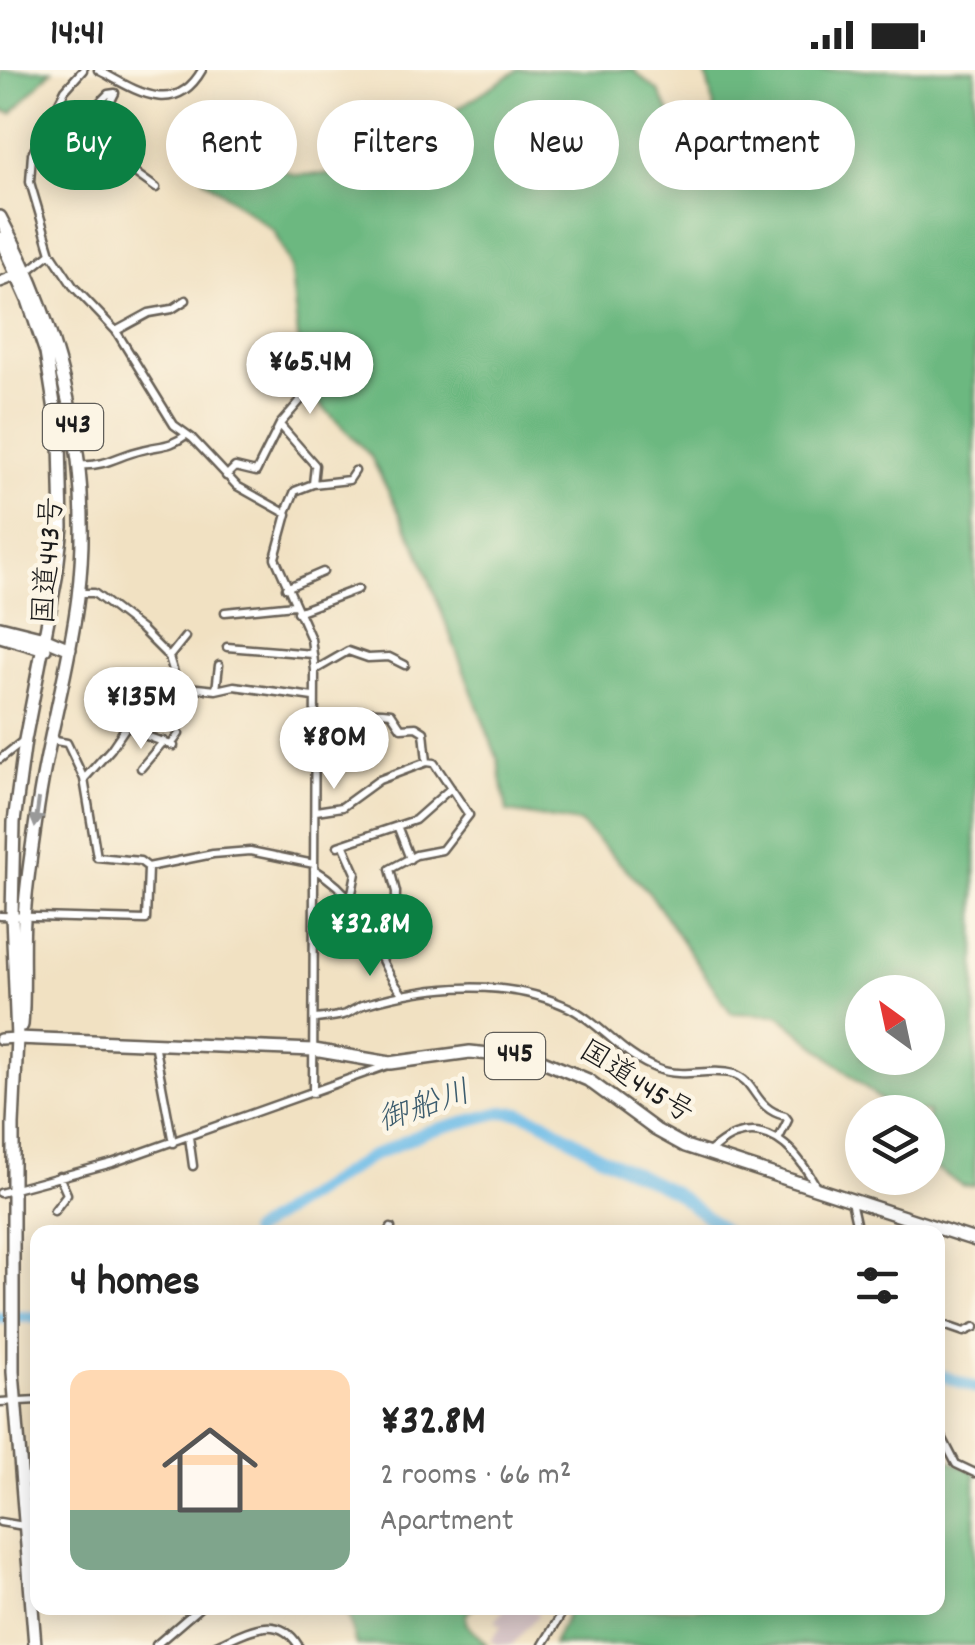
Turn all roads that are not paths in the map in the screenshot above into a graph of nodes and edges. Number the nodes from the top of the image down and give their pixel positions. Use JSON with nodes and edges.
{"nodes":[{"id":1,"x":83,"y":70,"type":"edge"},
{"id":2,"x":98,"y":70,"type":"edge"},
{"id":3,"x":202,"y":70,"type":"edge"},
{"id":4,"x":59,"y":100,"type":"edge"},
{"id":5,"x":146,"y":181,"type":"edge"},
{"id":6,"x":156,"y":188,"type":"dead end"},
{"id":7,"x":32,"y":190,"type":"edge"},
{"id":8,"x":0,"y":217,"type":"edge"},
{"id":9,"x":0,"y":238,"type":"edge"},
{"id":10,"x":51,"y":253,"type":"junction"},
{"id":11,"x":22,"y":273,"type":"junction"},
{"id":12,"x":0,"y":282,"type":"edge"},
{"id":13,"x":186,"y":300,"type":"dead end"},
{"id":14,"x":116,"y":331,"type":"junction"},
{"id":15,"x":300,"y":393,"type":"dead end"},
{"id":16,"x":280,"y":424,"type":"junction"},
{"id":17,"x":186,"y":435,"type":"junction"},
{"id":18,"x":81,"y":466,"type":"junction"},
{"id":19,"x":60,"y":468,"type":"junction"},
{"id":20,"x":355,"y":471,"type":"dead end"},
{"id":21,"x":226,"y":476,"type":"junction"},
{"id":22,"x":312,"y":484,"type":"junction"},
{"id":23,"x":286,"y":512,"type":"junction"},
{"id":24,"x":58,"y":556,"type":"junction"},
{"id":25,"x":81,"y":558,"type":"junction"},
{"id":26,"x":323,"y":572,"type":"dead end"},
{"id":27,"x":286,"y":588,"type":"junction"},
{"id":28,"x":358,"y":589,"type":"dead end"},
{"id":29,"x":78,"y":593,"type":"junction"},
{"id":30,"x":295,"y":608,"type":"junction"},
{"id":31,"x":225,"y":612,"type":"dead end"},
{"id":32,"x":0,"y":627,"type":"edge"},
{"id":33,"x":0,"y":636,"type":"edge"},
{"id":34,"x":185,"y":636,"type":"dead end"},
{"id":35,"x":42,"y":643,"type":"junction"},
{"id":36,"x":227,"y":646,"type":"dead end"},
{"id":37,"x":70,"y":649,"type":"junction"},
{"id":38,"x":314,"y":654,"type":"junction"},
{"id":39,"x":169,"y":657,"type":"junction"},
{"id":40,"x":406,"y":664,"type":"dead end"},
{"id":41,"x":219,"y":665,"type":"dead end"},
{"id":42,"x":315,"y":670,"type":"junction"},
{"id":43,"x":178,"y":686,"type":"junction"},
{"id":44,"x":216,"y":690,"type":"junction"},
{"id":45,"x":314,"y":697,"type":"junction"},
{"id":46,"x":316,"y":720,"type":"junction"},
{"id":47,"x":128,"y":725,"type":"junction"},
{"id":48,"x":179,"y":734,"type":"dead end"},
{"id":49,"x":25,"y":740,"type":"junction"},
{"id":50,"x":48,"y":740,"type":"junction"},
{"id":51,"x":170,"y":744,"type":"junction"},
{"id":52,"x":0,"y":759,"type":"edge"},
{"id":53,"x":427,"y":762,"type":"junction"},
{"id":54,"x":141,"y":768,"type":"dead end"},
{"id":55,"x":84,"y":779,"type":"junction"},
{"id":56,"x":451,"y":788,"type":"junction"},
{"id":57,"x":316,"y":811,"type":"junction"},
{"id":58,"x":398,"y":828,"type":"junction"},
{"id":59,"x":410,"y":859,"type":"junction"},
{"id":60,"x":314,"y":866,"type":"junction"},
{"id":61,"x":148,"y":868,"type":"junction"},
{"id":62,"x":352,"y":898,"type":"junction"},
{"id":63,"x":12,"y":916,"type":"edge"},
{"id":64,"x":370,"y":928,"type":"junction"},
{"id":65,"x":314,"y":935,"type":"junction"},
{"id":66,"x":375,"y":940,"type":"junction"},
{"id":67,"x":388,"y":976,"type":"junction"},
{"id":68,"x":403,"y":996,"type":"junction"},
{"id":69,"x":382,"y":1000,"type":"junction"},
{"id":70,"x":315,"y":1019,"type":"junction"},
{"id":71,"x":17,"y":1038,"type":"junction"},
{"id":72,"x":0,"y":1039,"type":"edge"},
{"id":73,"x":153,"y":1042,"type":"junction"},
{"id":74,"x":314,"y":1050,"type":"junction"},
{"id":75,"x":390,"y":1064,"type":"junction"},
{"id":76,"x":314,"y":1094,"type":"junction"},
{"id":77,"x":189,"y":1137,"type":"junction"},
{"id":78,"x":778,"y":1140,"type":"junction"},
{"id":79,"x":173,"y":1142,"type":"junction"},
{"id":80,"x":707,"y":1154,"type":"junction"},
{"id":81,"x":194,"y":1166,"type":"dead end"},
{"id":82,"x":60,"y":1176,"type":"junction"},
{"id":83,"x":818,"y":1189,"type":"junction"},
{"id":84,"x":14,"y":1190,"type":"junction"},
{"id":85,"x":0,"y":1193,"type":"edge"},
{"id":86,"x":851,"y":1200,"type":"junction"},
{"id":87,"x":54,"y":1211,"type":"dead end"},
{"id":88,"x":856,"y":1225,"type":"edge"},
{"id":89,"x":928,"y":1225,"type":"edge"},
{"id":90,"x":945,"y":1230,"type":"edge"},
{"id":91,"x":975,"y":1240,"type":"edge"},
{"id":92,"x":945,"y":1325,"type":"edge"},
{"id":93,"x":975,"y":1327,"type":"edge"},
{"id":94,"x":30,"y":1401,"type":"edge"},
{"id":95,"x":0,"y":1402,"type":"edge"},
{"id":96,"x":16,"y":1403,"type":"junction"},
{"id":97,"x":945,"y":1443,"type":"edge"},
{"id":98,"x":975,"y":1473,"type":"edge"},
{"id":99,"x":0,"y":1522,"type":"edge"},
{"id":100,"x":25,"y":1526,"type":"junction"},
{"id":101,"x":30,"y":1586,"type":"edge"},
{"id":102,"x":32,"y":1615,"type":"edge"},
{"id":103,"x":191,"y":1615,"type":"edge"},
{"id":104,"x":561,"y":1615,"type":"edge"},
{"id":105,"x":35,"y":1645,"type":"edge"},
{"id":106,"x":156,"y":1645,"type":"edge"},
{"id":107,"x":216,"y":1645,"type":"edge"},
{"id":108,"x":298,"y":1645,"type":"edge"},
{"id":109,"x":544,"y":1645,"type":"edge"}],
"edges":[{"from":1,"to":4,"type":"street"},
{"from":2,"to":3,"type":"street"},
{"from":5,"to":6,"type":"street"},
{"from":7,"to":10,"type":"street"},
{"from":8,"to":11,"type":"highway","name":"国道443号","number":"443"},
{"from":9,"to":11,"type":"highway","name":"国道443号","number":"443"},
{"from":10,"to":11,"type":"street"},
{"from":10,"to":14,"type":"street"},
{"from":11,"to":12,"type":"street"},
{"from":11,"to":18,"type":"highway","name":"国道443号","number":"443"},
{"from":11,"to":19,"type":"highway","name":"国道443号","number":"443"},
{"from":13,"to":14,"type":"street"},
{"from":14,"to":17,"type":"street"},
{"from":15,"to":16,"type":"street"},
{"from":16,"to":21,"type":"street"},
{"from":16,"to":22,"type":"street"},
{"from":17,"to":18,"type":"street"},
{"from":17,"to":21,"type":"street"},
{"from":18,"to":19,"type":"highway"},
{"from":18,"to":25,"type":"highway","name":"国道443号","number":"443"},
{"from":19,"to":24,"type":"highway","name":"国道443号","number":"443"},
{"from":20,"to":22,"type":"street"},
{"from":21,"to":23,"type":"street"},
{"from":22,"to":23,"type":"street"},
{"from":23,"to":27,"type":"street"},
{"from":24,"to":25,"type":"highway"},
{"from":24,"to":35,"type":"highway","name":"国道443号","number":"443"},
{"from":25,"to":29,"type":"highway","name":"国道443号","number":"443"},
{"from":26,"to":27,"type":"street"},
{"from":27,"to":30,"type":"street"},
{"from":28,"to":30,"type":"street"},
{"from":29,"to":37,"type":"highway","name":"国道443号","number":"443"},
{"from":29,"to":39,"type":"street"},
{"from":30,"to":31,"type":"street"},
{"from":30,"to":38,"type":"street"},
{"from":32,"to":35,"type":"highway"},
{"from":33,"to":35,"type":"highway"},
{"from":34,"to":39,"type":"street"},
{"from":35,"to":37,"type":"highway"},
{"from":35,"to":49,"type":"highway","name":"国道443号","number":"443"},
{"from":36,"to":38,"type":"street"},
{"from":37,"to":50,"type":"highway","name":"国道443号","number":"443"},
{"from":38,"to":42,"type":"street"},
{"from":39,"to":43,"type":"street"},
{"from":40,"to":42,"type":"street"},
{"from":41,"to":44,"type":"street"},
{"from":42,"to":45,"type":"street"},
{"from":43,"to":44,"type":"street"},
{"from":43,"to":47,"type":"street"},
{"from":44,"to":45,"type":"street"},
{"from":45,"to":46,"type":"street"},
{"from":46,"to":53,"type":"street"},
{"from":46,"to":57,"type":"street"},
{"from":47,"to":51,"type":"street"},
{"from":47,"to":55,"type":"street"},
{"from":48,"to":51,"type":"street"},
{"from":49,"to":50,"type":"highway"},
{"from":49,"to":52,"type":"street"},
{"from":49,"to":63,"type":"highway","name":"国道443号","number":"443"},
{"from":50,"to":55,"type":"street"},
{"from":50,"to":63,"type":"highway","name":"国道443号","number":"443","one_way":true},
{"from":51,"to":54,"type":"street"},
{"from":53,"to":56,"type":"street"},
{"from":53,"to":57,"type":"street"},
{"from":55,"to":61,"type":"street"},
{"from":56,"to":58,"type":"street"},
{"from":56,"to":59,"type":"street"},
{"from":57,"to":60,"type":"street"},
{"from":58,"to":59,"type":"street"},
{"from":58,"to":62,"type":"street"},
{"from":59,"to":66,"type":"street"},
{"from":60,"to":61,"type":"street"},
{"from":60,"to":62,"type":"street"},
{"from":60,"to":65,"type":"street"},
{"from":61,"to":63,"type":"street"},
{"from":62,"to":64,"type":"street"},
{"from":63,"to":71,"type":"highway","name":"国道443号","number":"443"},
{"from":64,"to":65,"type":"street"},
{"from":64,"to":66,"type":"street"},
{"from":65,"to":70,"type":"street"},
{"from":66,"to":67,"type":"street"},
{"from":67,"to":68,"type":"street"},
{"from":67,"to":69,"type":"street"},
{"from":68,"to":69,"type":"street"},
{"from":68,"to":78,"type":"street"},
{"from":69,"to":70,"type":"street"},
{"from":70,"to":74,"type":"street"},
{"from":71,"to":72,"type":"street"},
{"from":71,"to":73,"type":"highway","name":"国道445号","number":"445"},
{"from":71,"to":84,"type":"highway","name":"国道443号","number":"443"},
{"from":73,"to":74,"type":"highway","name":"国道445号","number":"445"},
{"from":73,"to":79,"type":"street"},
{"from":74,"to":75,"type":"highway","name":"国道445号","number":"445"},
{"from":74,"to":76,"type":"street"},
{"from":75,"to":76,"type":"street"},
{"from":75,"to":80,"type":"highway","name":"国道445号","number":"445"},
{"from":76,"to":77,"type":"street"},
{"from":77,"to":79,"type":"street"},
{"from":77,"to":81,"type":"street"},
{"from":78,"to":80,"type":"street"},
{"from":78,"to":83,"type":"street"},
{"from":79,"to":82,"type":"street"},
{"from":80,"to":83,"type":"highway","name":"国道445号","number":"445"},
{"from":82,"to":84,"type":"street"},
{"from":82,"to":87,"type":"street"},
{"from":83,"to":86,"type":"highway","name":"国道445号","number":"445"},
{"from":84,"to":85,"type":"street"},
{"from":84,"to":96,"type":"highway","name":"国道443号","number":"443"},
{"from":86,"to":88,"type":"street"},
{"from":86,"to":89,"type":"highway","name":"国道445号","number":"445"},
{"from":90,"to":91,"type":"highway","name":"国道445号","number":"445"},
{"from":92,"to":93,"type":"street"},
{"from":94,"to":96,"type":"street"},
{"from":95,"to":96,"type":"street"},
{"from":96,"to":100,"type":"highway","name":"国道443号","number":"443"},
{"from":97,"to":98,"type":"street"},
{"from":99,"to":100,"type":"street"},
{"from":100,"to":101,"type":"highway","name":"国道443号","number":"443"},
{"from":102,"to":105,"type":"highway","name":"国道443号","number":"443"},
{"from":103,"to":106,"type":"street"},
{"from":104,"to":109,"type":"street"},
{"from":107,"to":108,"type":"street"}]}
